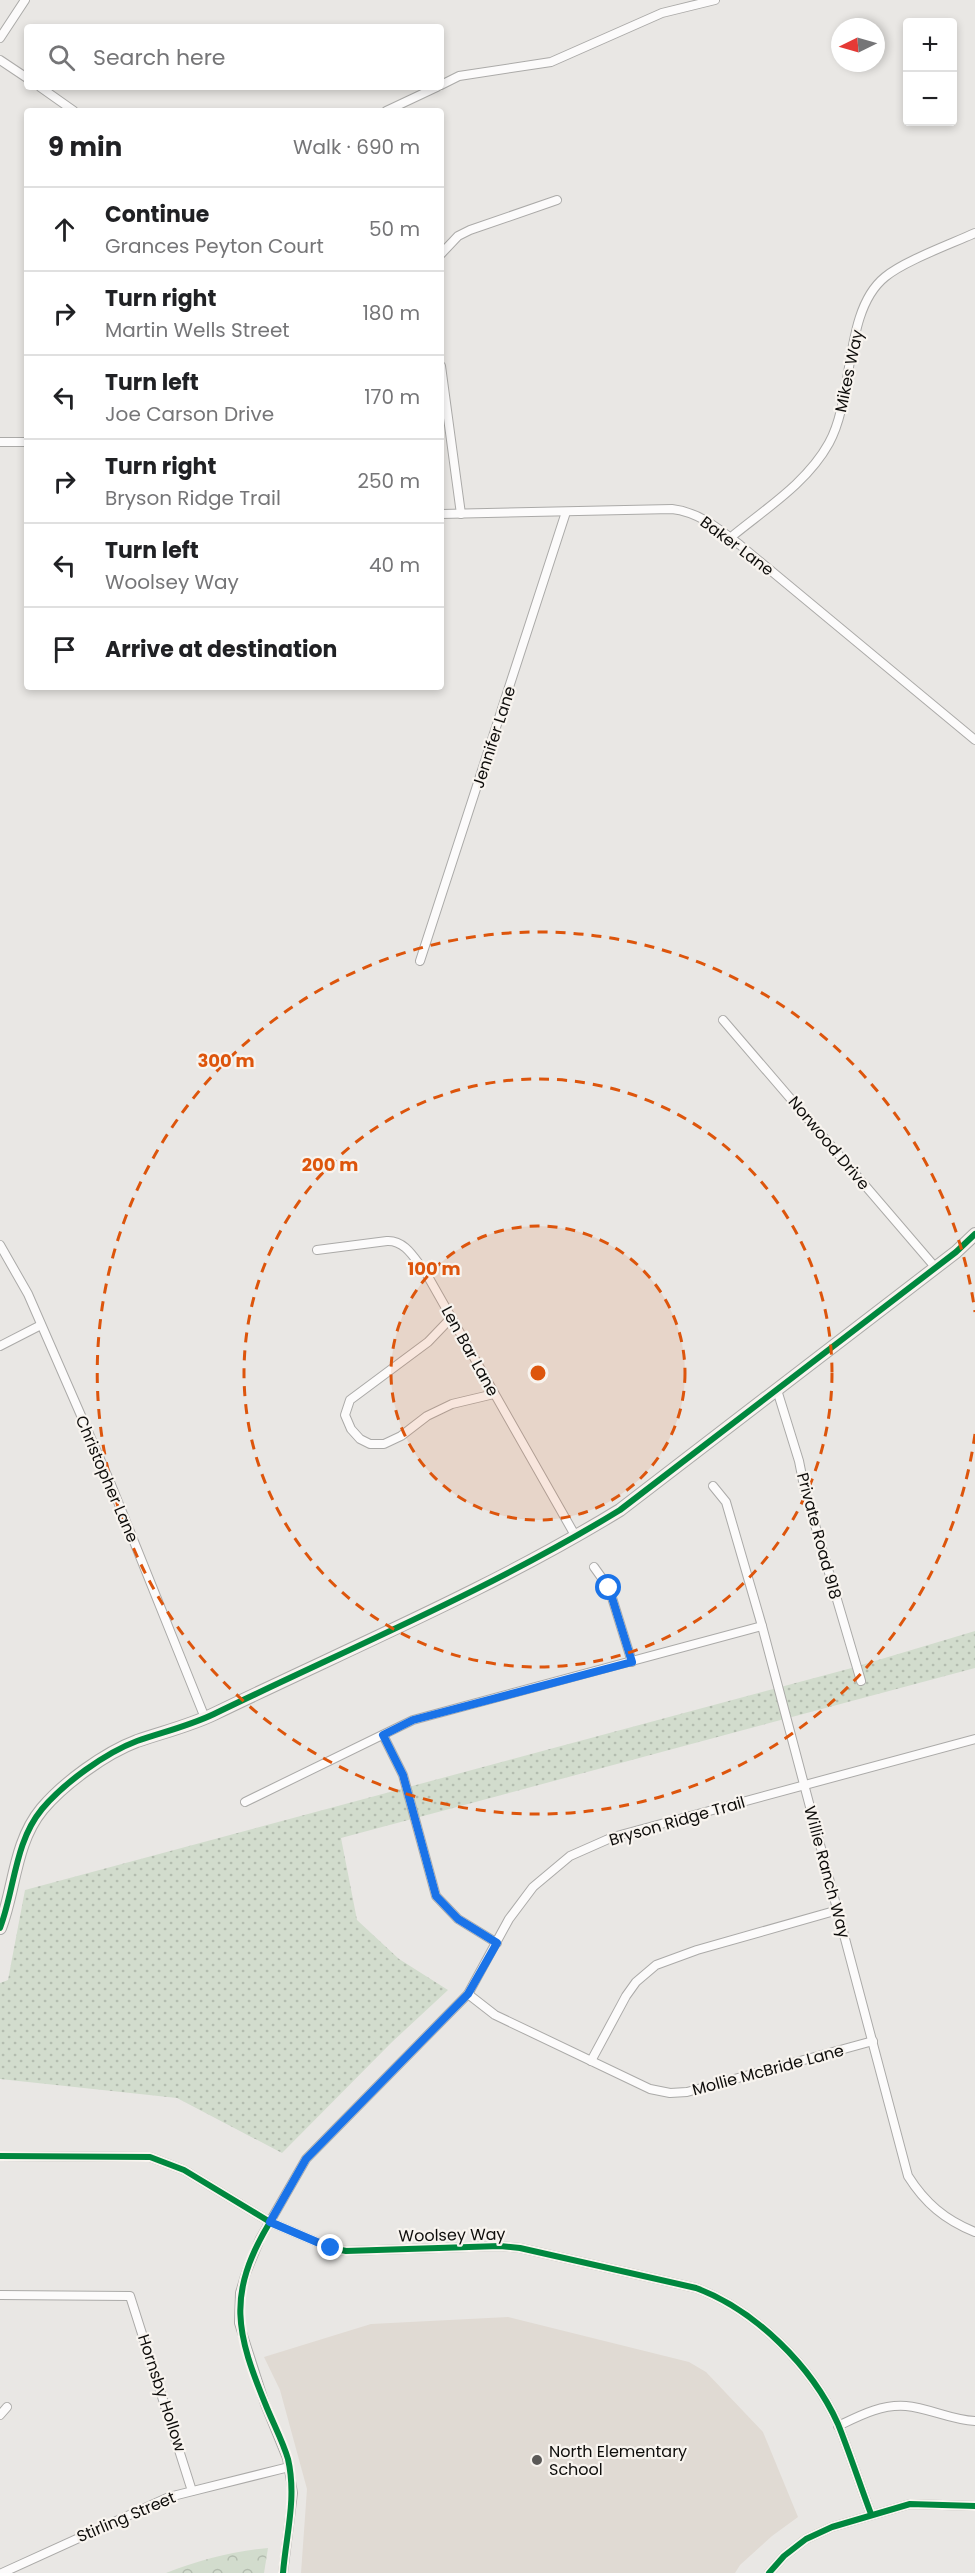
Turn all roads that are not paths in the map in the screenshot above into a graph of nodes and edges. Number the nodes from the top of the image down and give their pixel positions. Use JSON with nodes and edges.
{"nodes":[{"id":1,"x":25,"y":0,"type":"edge"},
{"id":2,"x":715,"y":0,"type":"edge"},
{"id":3,"x":0,"y":38,"type":"edge"},
{"id":4,"x":0,"y":60,"type":"edge"},
{"id":5,"x":24,"y":76,"type":"edge"},
{"id":6,"x":444,"y":84,"type":"edge"},
{"id":7,"x":44,"y":90,"type":"edge"},
{"id":8,"x":431,"y":90,"type":"edge"},
{"id":9,"x":70,"y":108,"type":"edge"},
{"id":10,"x":392,"y":108,"type":"edge"},
{"id":11,"x":557,"y":200,"type":"dead end"},
{"id":12,"x":975,"y":233,"type":"edge"},
{"id":13,"x":444,"y":251,"type":"edge"},
{"id":14,"x":444,"y":388,"type":"edge"},
{"id":15,"x":0,"y":442,"type":"edge"},
{"id":16,"x":24,"y":442,"type":"edge"},
{"id":17,"x":566,"y":512,"type":"junction"},
{"id":18,"x":444,"y":514,"type":"edge"},
{"id":19,"x":461,"y":514,"type":"junction"},
{"id":20,"x":730,"y":538,"type":"junction"},
{"id":21,"x":975,"y":740,"type":"edge"},
{"id":22,"x":420,"y":961,"type":"dead end"},
{"id":23,"x":723,"y":1020,"type":"dead end"},
{"id":24,"x":975,"y":1234,"type":"edge"},
{"id":25,"x":0,"y":1245,"type":"edge"},
{"id":26,"x":317,"y":1250,"type":"dead end"},
{"id":27,"x":935,"y":1267,"type":"junction"},
{"id":28,"x":451,"y":1318,"type":"junction"},
{"id":29,"x":41,"y":1325,"type":"junction"},
{"id":30,"x":0,"y":1346,"type":"edge"},
{"id":31,"x":777,"y":1390,"type":"junction"},
{"id":32,"x":494,"y":1394,"type":"junction"},
{"id":33,"x":713,"y":1486,"type":"dead end"},
{"id":34,"x":576,"y":1537,"type":"junction"},
{"id":35,"x":594,"y":1567,"type":"dead end"},
{"id":36,"x":762,"y":1626,"type":"junction"},
{"id":37,"x":632,"y":1662,"type":"junction"},
{"id":38,"x":861,"y":1681,"type":"dead end"},
{"id":39,"x":205,"y":1718,"type":"junction"},
{"id":40,"x":383,"y":1735,"type":"junction"},
{"id":41,"x":975,"y":1739,"type":"edge"},
{"id":42,"x":804,"y":1785,"type":"junction"},
{"id":43,"x":245,"y":1802,"type":"dead end"},
{"id":44,"x":838,"y":1910,"type":"junction"},
{"id":45,"x":0,"y":1928,"type":"edge"},
{"id":46,"x":497,"y":1943,"type":"junction"},
{"id":47,"x":468,"y":1994,"type":"junction"},
{"id":48,"x":873,"y":2042,"type":"junction"},
{"id":49,"x":591,"y":2061,"type":"junction"},
{"id":50,"x":0,"y":2156,"type":"edge"},
{"id":51,"x":270,"y":2222,"type":"junction"},
{"id":52,"x":975,"y":2232,"type":"edge"},
{"id":53,"x":0,"y":2295,"type":"edge"},
{"id":54,"x":7,"y":2407,"type":"dead end"},
{"id":55,"x":0,"y":2415,"type":"edge"},
{"id":56,"x":975,"y":2421,"type":"edge"},
{"id":57,"x":838,"y":2426,"type":"junction"},
{"id":58,"x":289,"y":2467,"type":"junction"},
{"id":59,"x":192,"y":2491,"type":"junction"},
{"id":60,"x":975,"y":2506,"type":"edge"},
{"id":61,"x":872,"y":2514,"type":"junction"},
{"id":62,"x":784,"y":2556,"type":"junction"},
{"id":63,"x":2,"y":2573,"type":"edge"},
{"id":64,"x":283,"y":2573,"type":"edge"},
{"id":65,"x":769,"y":2573,"type":"edge"},
{"id":66,"x":775,"y":2573,"type":"edge"}],
"edges":[{"from":1,"to":3,"type":"street"},
{"from":2,"to":6,"type":"street"},
{"from":4,"to":5,"type":"street"},
{"from":7,"to":9,"type":"street"},
{"from":8,"to":10,"type":"street"},
{"from":11,"to":13,"type":"street"},
{"from":12,"to":20,"type":"street","name":"Mikes Way"},
{"from":14,"to":19,"type":"street"},
{"from":15,"to":16,"type":"street"},
{"from":17,"to":19,"type":"street","name":"Baker Lane"},
{"from":17,"to":20,"type":"street","name":"Baker Lane"},
{"from":17,"to":22,"type":"street","name":"Jennifer Lane"},
{"from":18,"to":19,"type":"street","name":"Baker Lane"},
{"from":20,"to":21,"type":"street","name":"Baker Lane"},
{"from":23,"to":27,"type":"street","name":"Norwood Drive"},
{"from":24,"to":27,"type":"street"},
{"from":25,"to":29,"type":"street","name":"Christopher Lane"},
{"from":26,"to":28,"type":"street","name":"Len Bar Lane"},
{"from":27,"to":31,"type":"street"},
{"from":28,"to":32,"type":"street","name":"Len Bar Lane"},
{"from":28,"to":32,"type":"street"},
{"from":29,"to":30,"type":"street"},
{"from":29,"to":39,"type":"street","name":"Christopher Lane"},
{"from":31,"to":34,"type":"street"},
{"from":31,"to":38,"type":"street","name":"Private Road 918"},
{"from":32,"to":34,"type":"street","name":"Len Bar Lane"},
{"from":33,"to":36,"type":"street","name":"Willie Ranch Way"},
{"from":34,"to":39,"type":"street"},
{"from":35,"to":37,"type":"street"},
{"from":36,"to":37,"type":"street"},
{"from":36,"to":42,"type":"street","name":"Willie Ranch Way"},
{"from":37,"to":40,"type":"street"},
{"from":39,"to":45,"type":"street"},
{"from":40,"to":43,"type":"street"},
{"from":40,"to":46,"type":"street"},
{"from":41,"to":42,"type":"street","name":"Bryson Ridge Trail"},
{"from":42,"to":44,"type":"street","name":"Willie Ranch Way"},
{"from":42,"to":46,"type":"street","name":"Bryson Ridge Trail"},
{"from":44,"to":48,"type":"street","name":"Willie Ranch Way"},
{"from":44,"to":49,"type":"street"},
{"from":46,"to":47,"type":"street","name":"Bryson Ridge Trail"},
{"from":47,"to":49,"type":"street","name":"Mollie McBride Lane"},
{"from":47,"to":51,"type":"street","name":"Bryson Ridge Trail"},
{"from":48,"to":49,"type":"street","name":"Mollie McBride Lane"},
{"from":48,"to":52,"type":"street","name":"Willie Ranch Way"},
{"from":50,"to":51,"type":"street","name":"Woolsey Way"},
{"from":51,"to":57,"type":"street","name":"Woolsey Way"},
{"from":51,"to":58,"type":"street","name":"Bryson Ridge Trail"},
{"from":53,"to":59,"type":"street","name":"Hornsby Hollow"},
{"from":54,"to":55,"type":"street"},
{"from":56,"to":57,"type":"street"},
{"from":57,"to":61,"type":"street","name":"Woolsey Way"},
{"from":58,"to":59,"type":"street","name":"Stirling Street"},
{"from":58,"to":64,"type":"street","name":"Bryson Ridge Trail"},
{"from":59,"to":63,"type":"street","name":"Stirling Street"},
{"from":60,"to":61,"type":"street"},
{"from":61,"to":62,"type":"street"},
{"from":62,"to":65,"type":"street"},
{"from":62,"to":66,"type":"street"}]}
